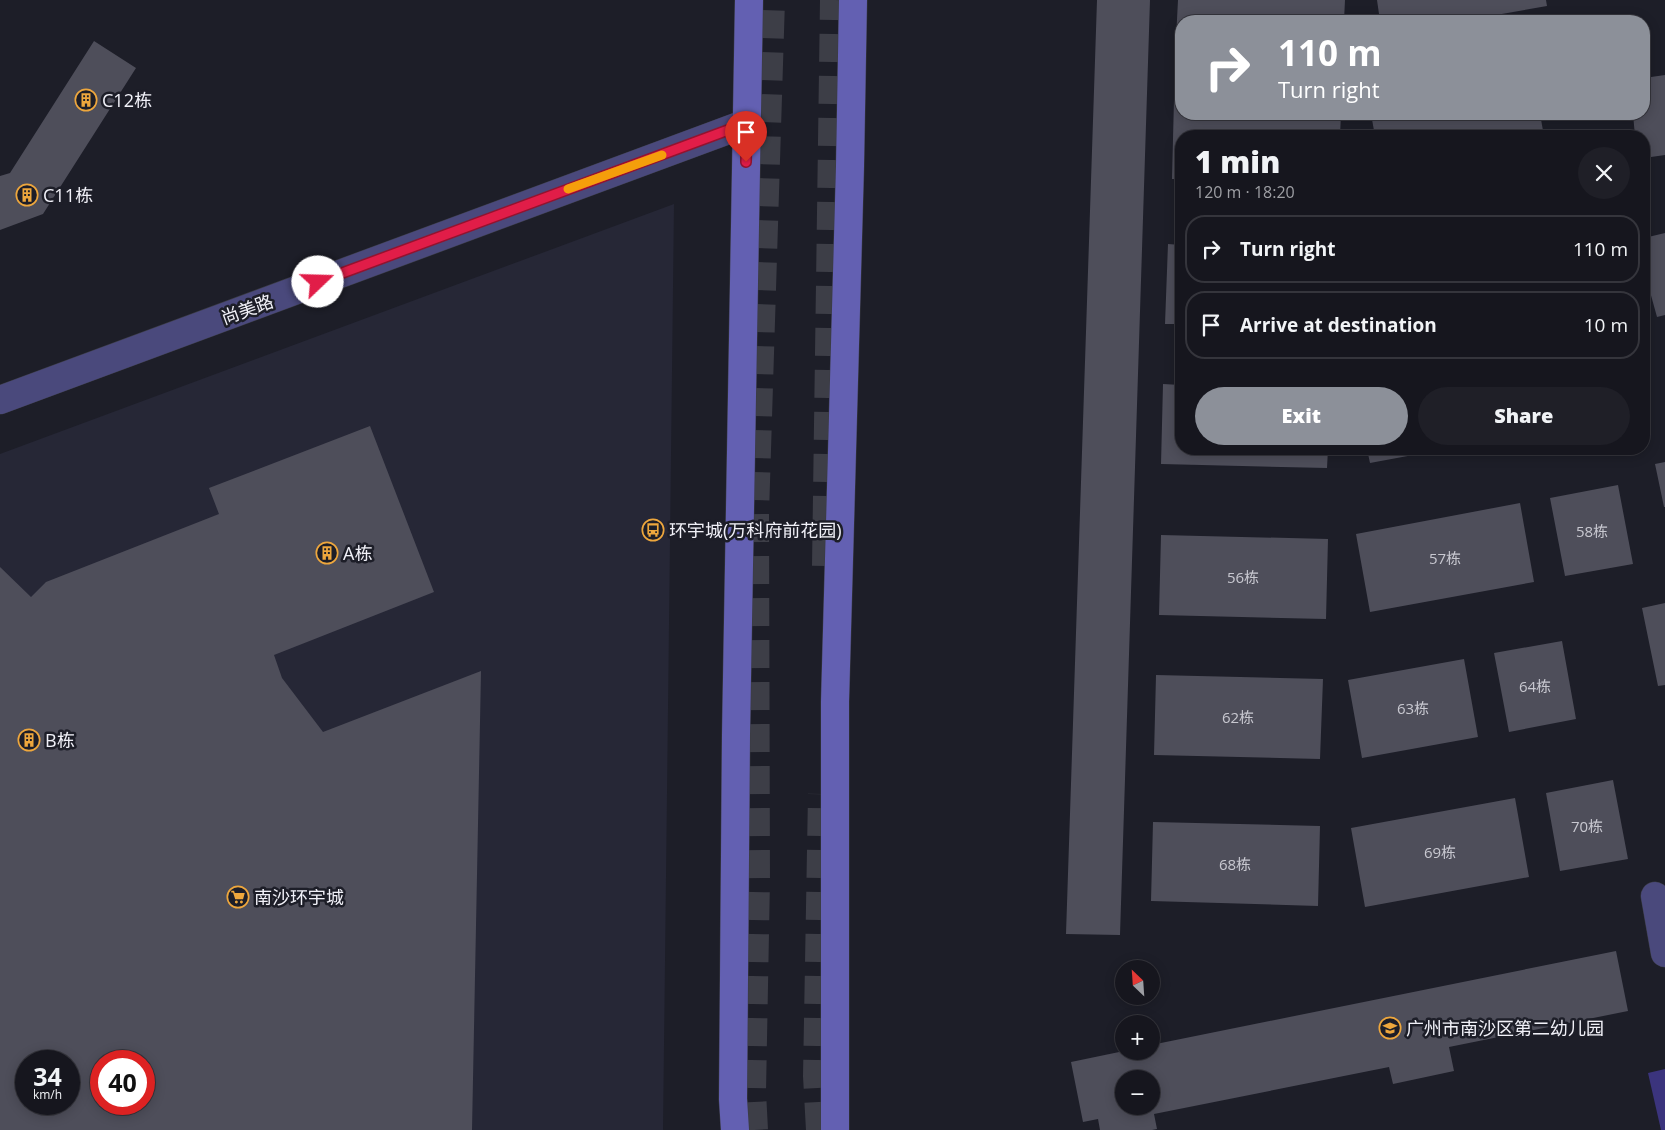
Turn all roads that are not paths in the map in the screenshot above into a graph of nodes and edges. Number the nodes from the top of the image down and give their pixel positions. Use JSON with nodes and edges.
{"nodes":[{"id":1,"x":749,"y":0,"type":"edge"},
{"id":2,"x":852,"y":0,"type":"edge"},
{"id":3,"x":747,"y":123,"type":"junction"},
{"id":4,"x":0,"y":400,"type":"edge"},
{"id":5,"x":1654,"y":896,"type":"dead end"},
{"id":6,"x":1665,"y":953,"type":"edge"},
{"id":7,"x":735,"y":1130,"type":"edge"},
{"id":8,"x":835,"y":1130,"type":"edge"}],
"edges":[{"from":1,"to":3,"type":"main road"},
{"from":2,"to":8,"type":"main road"},
{"from":3,"to":4,"type":"street","name":"尚美路"},
{"from":3,"to":7,"type":"main road"},
{"from":5,"to":6,"type":"street"}]}
